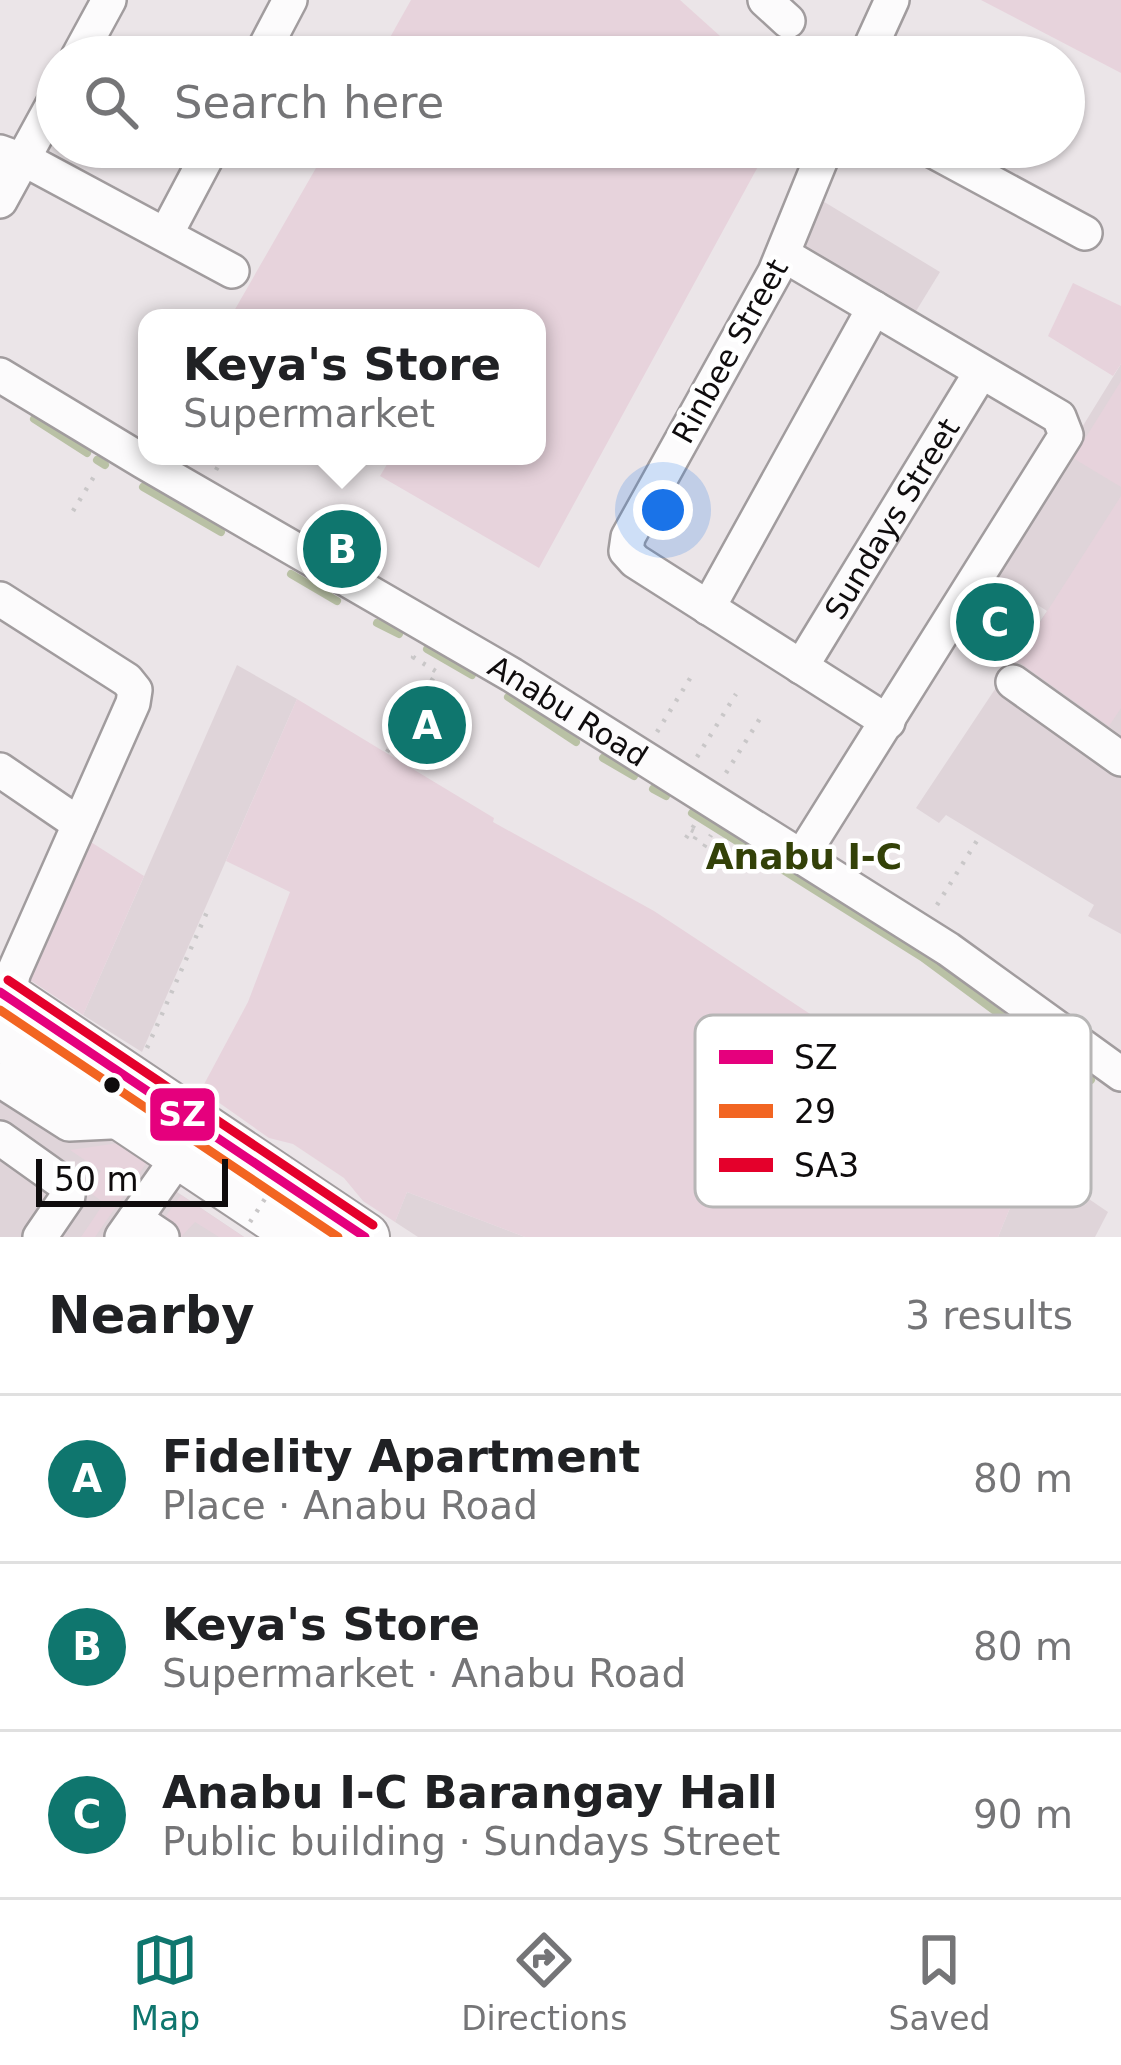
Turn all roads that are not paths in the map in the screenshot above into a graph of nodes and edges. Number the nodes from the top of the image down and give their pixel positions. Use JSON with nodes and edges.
{"nodes":[{"id":1,"x":109,"y":0,"type":"edge"},
{"id":2,"x":290,"y":0,"type":"edge"},
{"id":3,"x":892,"y":0,"type":"edge"},
{"id":4,"x":89,"y":36,"type":"edge"},
{"id":5,"x":271,"y":36,"type":"edge"},
{"id":6,"x":876,"y":36,"type":"edge"},
{"id":7,"x":36,"y":124,"type":"edge"},
{"id":8,"x":11,"y":156,"type":"edge"},
{"id":9,"x":201,"y":168,"type":"edge"},
{"id":10,"x":818,"y":168,"type":"edge"},
{"id":11,"x":965,"y":168,"type":"edge"},
{"id":12,"x":0,"y":201,"type":"edge"},
{"id":13,"x":1085,"y":233,"type":"dead end"},
{"id":14,"x":166,"y":234,"type":"junction"},
{"id":15,"x":784,"y":254,"type":"junction"},
{"id":16,"x":232,"y":271,"type":"dead end"},
{"id":17,"x":874,"y":308,"type":"junction"},
{"id":18,"x":981,"y":371,"type":"junction"},
{"id":19,"x":0,"y":375,"type":"edge"},
{"id":20,"x":138,"y":458,"type":"edge"},
{"id":21,"x":150,"y":465,"type":"edge"},
{"id":22,"x":0,"y":599,"type":"edge"},
{"id":23,"x":708,"y":608,"type":"junction"},
{"id":24,"x":801,"y":667,"type":"junction"},
{"id":25,"x":1013,"y":682,"type":"dead end"},
{"id":26,"x":888,"y":722,"type":"junction"},
{"id":27,"x":1121,"y":759,"type":"edge"},
{"id":28,"x":0,"y":770,"type":"edge"},
{"id":29,"x":80,"y":824,"type":"junction"},
{"id":30,"x":802,"y":856,"type":"junction"},
{"id":31,"x":3,"y":1009,"type":"edge"},
{"id":32,"x":1037,"y":1015,"type":"edge"},
{"id":33,"x":1091,"y":1053,"type":"edge"},
{"id":34,"x":1121,"y":1074,"type":"edge"},
{"id":35,"x":0,"y":1080,"type":"edge"},
{"id":36,"x":131,"y":1121,"type":"junction"},
{"id":37,"x":0,"y":1138,"type":"edge"},
{"id":38,"x":190,"y":1140,"type":"junction"},
{"id":39,"x":140,"y":1231,"type":"edge"},
{"id":40,"x":40,"y":1237,"type":"edge"},
{"id":41,"x":303,"y":1237,"type":"edge"},
{"id":42,"x":365,"y":1237,"type":"edge"}],
"edges":[{"from":1,"to":4,"type":"street"},
{"from":2,"to":5,"type":"street"},
{"from":3,"to":6,"type":"street"},
{"from":7,"to":8,"type":"street"},
{"from":8,"to":12,"type":"street"},
{"from":8,"to":14,"type":"street"},
{"from":9,"to":14,"type":"street"},
{"from":10,"to":15,"type":"street","name":"Rinbee Street"},
{"from":11,"to":13,"type":"street"},
{"from":14,"to":16,"type":"street"},
{"from":15,"to":17,"type":"street"},
{"from":15,"to":23,"type":"street","name":"Rinbee Street"},
{"from":17,"to":18,"type":"street"},
{"from":17,"to":23,"type":"street"},
{"from":18,"to":24,"type":"street","name":"Sundays Street"},
{"from":18,"to":26,"type":"street"},
{"from":19,"to":20,"type":"street","name":"Anabu Road"},
{"from":21,"to":30,"type":"street","name":"Anabu Road"},
{"from":22,"to":29,"type":"street"},
{"from":23,"to":24,"type":"street"},
{"from":24,"to":26,"type":"street"},
{"from":25,"to":27,"type":"street"},
{"from":26,"to":30,"type":"street"},
{"from":28,"to":29,"type":"street"},
{"from":29,"to":31,"type":"street"},
{"from":30,"to":32,"type":"street","name":"Anabu Road"},
{"from":31,"to":36,"type":"highway"},
{"from":31,"to":38,"type":"highway"},
{"from":33,"to":34,"type":"street","name":"Anabu Road"},
{"from":35,"to":36,"type":"street"},
{"from":36,"to":38,"type":"highway"},
{"from":37,"to":40,"type":"street"},
{"from":38,"to":39,"type":"street"},
{"from":38,"to":41,"type":"highway"},
{"from":38,"to":42,"type":"highway"}]}
